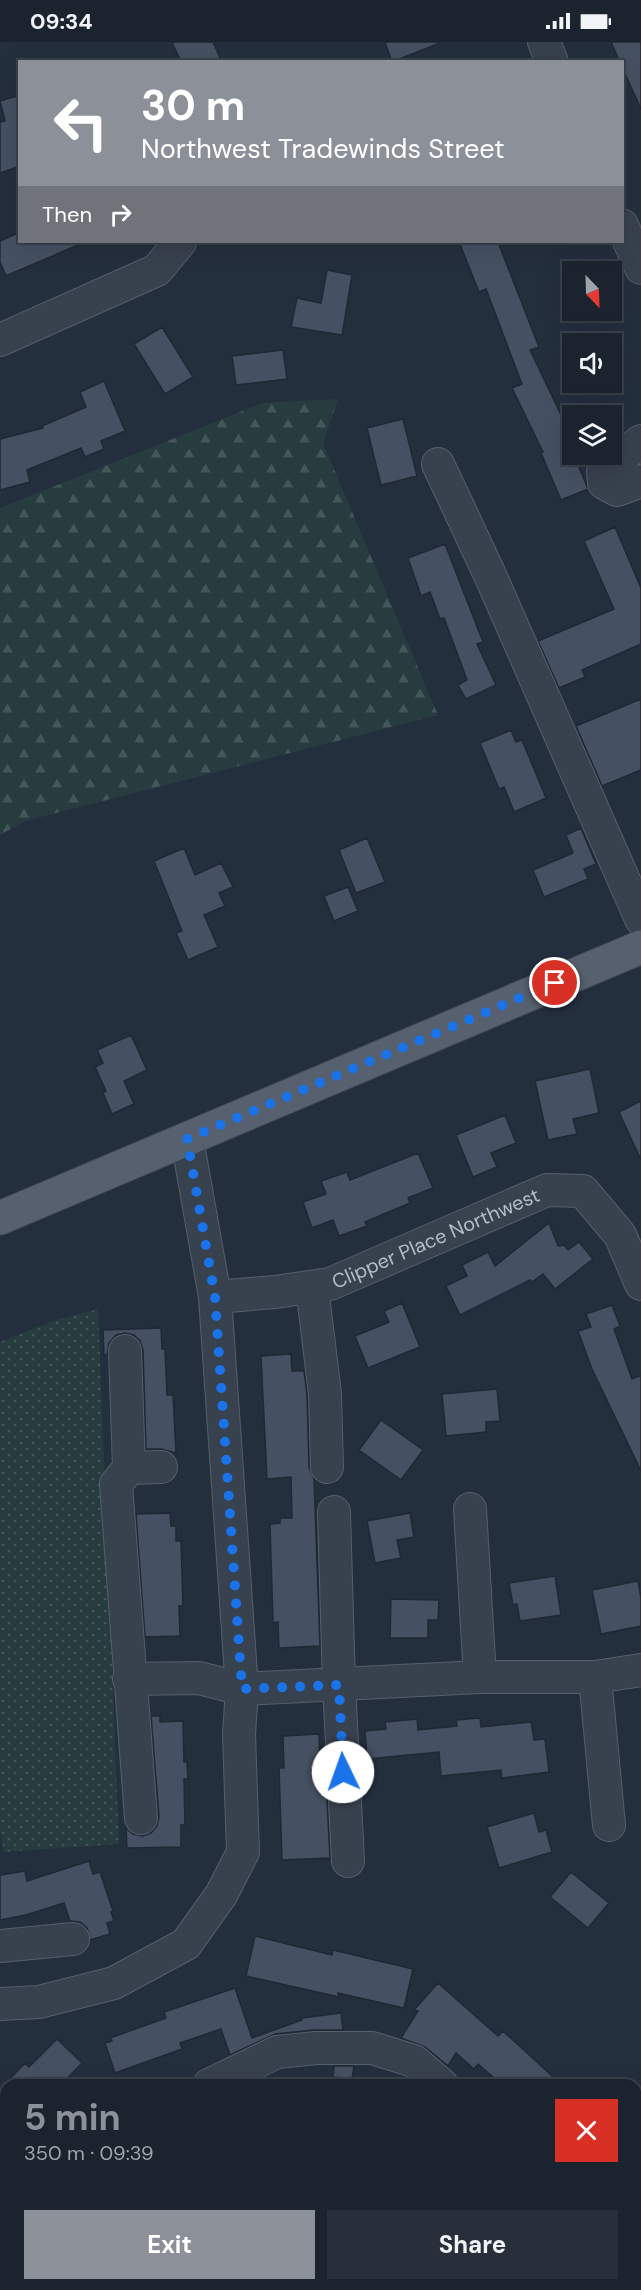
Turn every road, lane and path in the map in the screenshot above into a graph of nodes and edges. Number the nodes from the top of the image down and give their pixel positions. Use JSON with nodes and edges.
{"nodes":[{"id":1,"x":544,"y":42,"type":"edge"},
{"id":2,"x":551,"y":60,"type":"edge"},
{"id":3,"x":624,"y":230,"type":"edge"},
{"id":4,"x":179,"y":243,"type":"edge"},
{"id":5,"x":641,"y":268,"type":"edge"},
{"id":6,"x":0,"y":340,"type":"edge"},
{"id":7,"x":641,"y":441,"type":"edge"},
{"id":8,"x":438,"y":464,"type":"dead end"},
{"id":9,"x":641,"y":481,"type":"edge"},
{"id":10,"x":641,"y":919,"type":"edge"},
{"id":11,"x":641,"y":947,"type":"edge"},
{"id":12,"x":187,"y":1139,"type":"junction"},
{"id":13,"x":0,"y":1218,"type":"edge"},
{"id":14,"x":641,"y":1284,"type":"edge"},
{"id":15,"x":312,"y":1287,"type":"junction"},
{"id":16,"x":215,"y":1297,"type":"junction"},
{"id":17,"x":125,"y":1351,"type":"dead end"},
{"id":18,"x":161,"y":1467,"type":"dead end"},
{"id":19,"x":327,"y":1467,"type":"dead end"},
{"id":20,"x":129,"y":1468,"type":"junction"},
{"id":21,"x":470,"y":1509,"type":"dead end"},
{"id":22,"x":334,"y":1512,"type":"dead end"},
{"id":23,"x":641,"y":1670,"type":"edge"},
{"id":24,"x":480,"y":1677,"type":"junction"},
{"id":25,"x":595,"y":1677,"type":"junction"},
{"id":26,"x":129,"y":1678,"type":"junction"},
{"id":27,"x":339,"y":1685,"type":"junction"},
{"id":28,"x":242,"y":1689,"type":"junction"},
{"id":29,"x":141,"y":1818,"type":"dead end"},
{"id":30,"x":609,"y":1826,"type":"dead end"},
{"id":31,"x":348,"y":1862,"type":"dead end"},
{"id":32,"x":73,"y":1939,"type":"dead end"},
{"id":33,"x":0,"y":1946,"type":"edge"},
{"id":34,"x":0,"y":2004,"type":"edge"},
{"id":35,"x":221,"y":2079,"type":"edge"},
{"id":36,"x":435,"y":2079,"type":"edge"}],
"edges":[{"from":1,"to":2,"type":"street"},
{"from":3,"to":5,"type":"street"},
{"from":4,"to":6,"type":"street"},
{"from":7,"to":9,"type":"street"},
{"from":8,"to":10,"type":"street"},
{"from":11,"to":12,"type":"main road"},
{"from":12,"to":13,"type":"main road"},
{"from":12,"to":16,"type":"street"},
{"from":14,"to":15,"type":"street","name":"Clipper Place Northwest"},
{"from":15,"to":16,"type":"street","name":"Clipper Place Northwest"},
{"from":15,"to":19,"type":"street"},
{"from":16,"to":28,"type":"street"},
{"from":17,"to":20,"type":"street"},
{"from":18,"to":20,"type":"street"},
{"from":20,"to":26,"type":"street"},
{"from":21,"to":24,"type":"street"},
{"from":22,"to":27,"type":"street"},
{"from":23,"to":25,"type":"street"},
{"from":24,"to":25,"type":"street"},
{"from":24,"to":27,"type":"street"},
{"from":25,"to":30,"type":"street"},
{"from":26,"to":28,"type":"street"},
{"from":26,"to":29,"type":"street"},
{"from":27,"to":28,"type":"street"},
{"from":27,"to":31,"type":"street"},
{"from":28,"to":34,"type":"street"},
{"from":32,"to":33,"type":"street"},
{"from":35,"to":36,"type":"street"}]}
